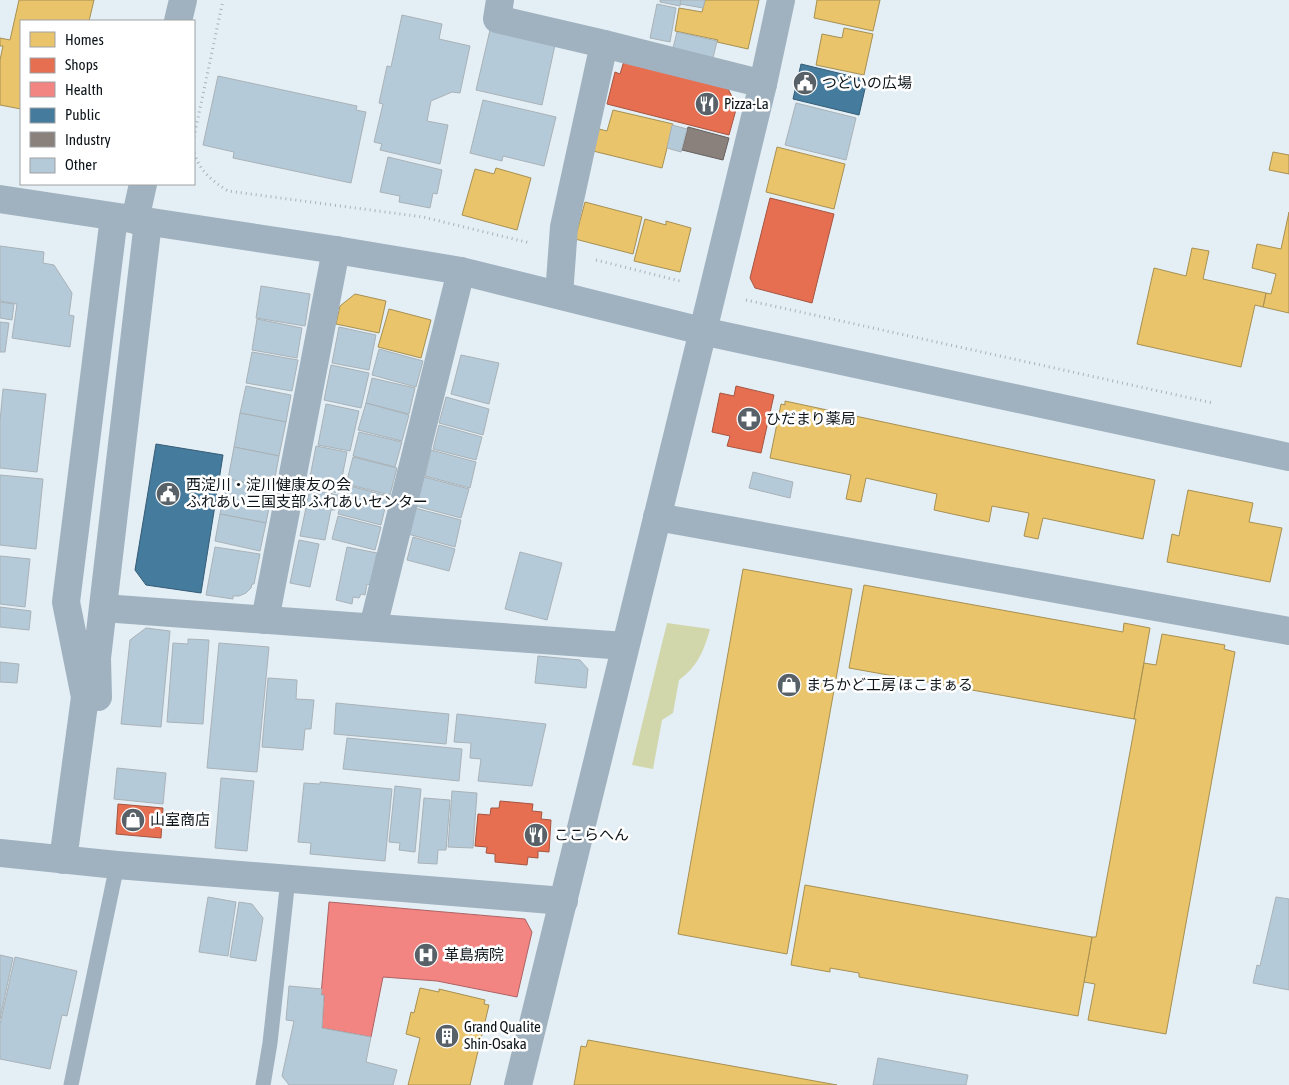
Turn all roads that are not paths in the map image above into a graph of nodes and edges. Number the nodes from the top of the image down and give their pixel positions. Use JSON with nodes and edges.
{"nodes":[{"id":1,"x":182,"y":0,"type":"edge"},
{"id":2,"x":500,"y":0,"type":"edge"},
{"id":3,"x":782,"y":0,"type":"edge"},
{"id":4,"x":178,"y":20,"type":"edge"},
{"id":5,"x":604,"y":44,"type":"junction"},
{"id":6,"x":763,"y":84,"type":"junction"},
{"id":7,"x":143,"y":185,"type":"edge"},
{"id":8,"x":0,"y":199,"type":"edge"},
{"id":9,"x":132,"y":219,"type":"junction"},
{"id":10,"x":336,"y":250,"type":"junction"},
{"id":11,"x":461,"y":271,"type":"junction"},
{"id":12,"x":559,"y":296,"type":"junction"},
{"id":13,"x":702,"y":331,"type":"junction"},
{"id":14,"x":1289,"y":457,"type":"edge"},
{"id":15,"x":657,"y":518,"type":"junction"},
{"id":16,"x":103,"y":608,"type":"junction"},
{"id":17,"x":265,"y":620,"type":"junction"},
{"id":18,"x":373,"y":627,"type":"junction"},
{"id":19,"x":1289,"y":631,"type":"edge"},
{"id":20,"x":625,"y":646,"type":"junction"},
{"id":21,"x":0,"y":854,"type":"edge"},
{"id":22,"x":70,"y":861,"type":"junction"},
{"id":23,"x":117,"y":865,"type":"junction"},
{"id":24,"x":288,"y":879,"type":"junction"},
{"id":25,"x":564,"y":901,"type":"junction"},
{"id":26,"x":71,"y":1085,"type":"edge"},
{"id":27,"x":263,"y":1085,"type":"edge"},
{"id":28,"x":518,"y":1085,"type":"edge"}],
"edges":[{"from":1,"to":4,"type":"street"},
{"from":2,"to":5,"type":"street"},
{"from":3,"to":6,"type":"street"},
{"from":5,"to":6,"type":"street"},
{"from":5,"to":12,"type":"street"},
{"from":6,"to":13,"type":"street"},
{"from":7,"to":9,"type":"street"},
{"from":8,"to":9,"type":"street"},
{"from":9,"to":10,"type":"street"},
{"from":9,"to":16,"type":"street"},
{"from":9,"to":22,"type":"street"},
{"from":10,"to":11,"type":"street"},
{"from":10,"to":17,"type":"street"},
{"from":11,"to":12,"type":"street"},
{"from":11,"to":18,"type":"street"},
{"from":12,"to":13,"type":"street"},
{"from":13,"to":14,"type":"street"},
{"from":13,"to":15,"type":"street"},
{"from":15,"to":19,"type":"street"},
{"from":15,"to":20,"type":"street"},
{"from":16,"to":17,"type":"street"},
{"from":16,"to":22,"type":"street"},
{"from":17,"to":18,"type":"street"},
{"from":18,"to":20,"type":"street"},
{"from":20,"to":25,"type":"street"},
{"from":21,"to":22,"type":"street"},
{"from":22,"to":23,"type":"street"},
{"from":23,"to":24,"type":"street"},
{"from":23,"to":26,"type":"lane"},
{"from":24,"to":25,"type":"street"},
{"from":24,"to":27,"type":"lane"},
{"from":25,"to":28,"type":"street"}]}
